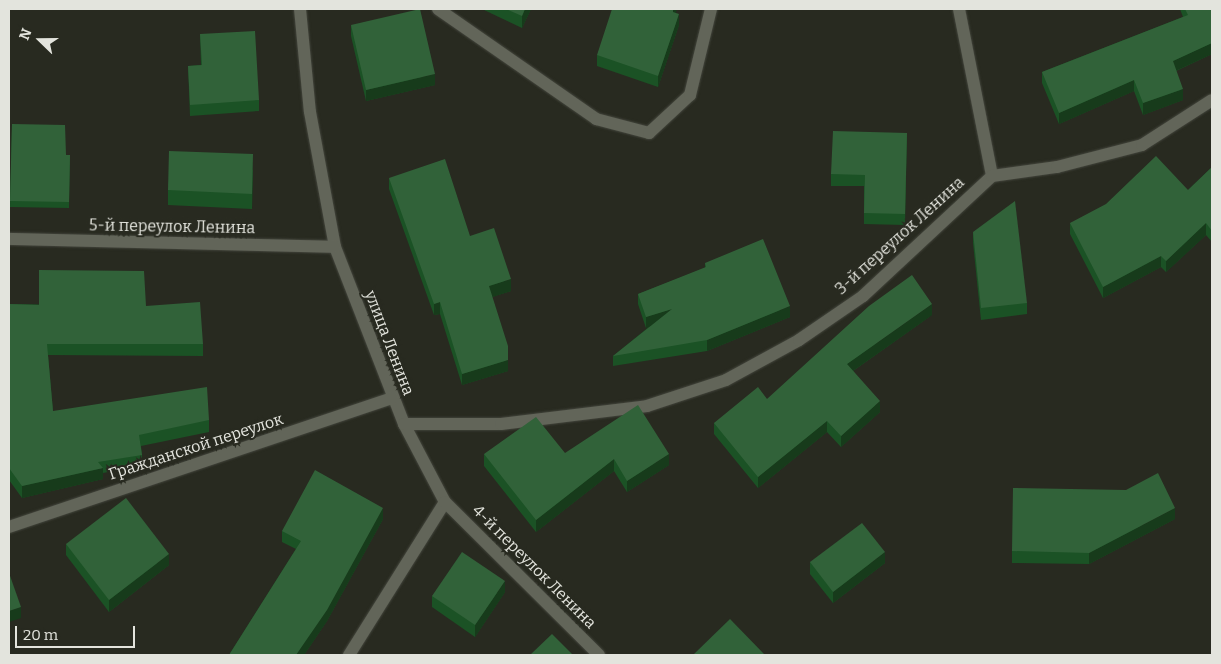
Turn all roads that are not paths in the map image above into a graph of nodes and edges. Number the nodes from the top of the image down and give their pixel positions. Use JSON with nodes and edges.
{"nodes":[{"id":1,"x":300,"y":9,"type":"edge"},
{"id":2,"x":438,"y":9,"type":"edge"},
{"id":3,"x":711,"y":9,"type":"edge"},
{"id":4,"x":960,"y":9,"type":"edge"},
{"id":5,"x":1212,"y":100,"type":"edge"},
{"id":6,"x":992,"y":176,"type":"junction"},
{"id":7,"x":9,"y":239,"type":"edge"},
{"id":8,"x":335,"y":247,"type":"junction"},
{"id":9,"x":393,"y":398,"type":"junction"},
{"id":10,"x":404,"y":424,"type":"junction"},
{"id":11,"x":445,"y":502,"type":"junction"},
{"id":12,"x":9,"y":527,"type":"edge"},
{"id":13,"x":349,"y":655,"type":"edge"},
{"id":14,"x":599,"y":655,"type":"edge"}],
"edges":[{"from":1,"to":8,"type":"street","name":"улица Ленина"},
{"from":2,"to":3,"type":"street"},
{"from":4,"to":6,"type":"street"},
{"from":5,"to":6,"type":"street"},
{"from":6,"to":10,"type":"street","name":"3-й переулок Ленина"},
{"from":7,"to":8,"type":"street","name":"5-й переулок Ленина"},
{"from":8,"to":9,"type":"street","name":"улица Ленина"},
{"from":9,"to":10,"type":"street","name":"улица Ленина"},
{"from":9,"to":12,"type":"street","name":"Гражданской переулок"},
{"from":10,"to":11,"type":"street","name":"улица Ленина"},
{"from":11,"to":13,"type":"street"},
{"from":11,"to":14,"type":"street","name":"4-й переулок Ленина"}]}
